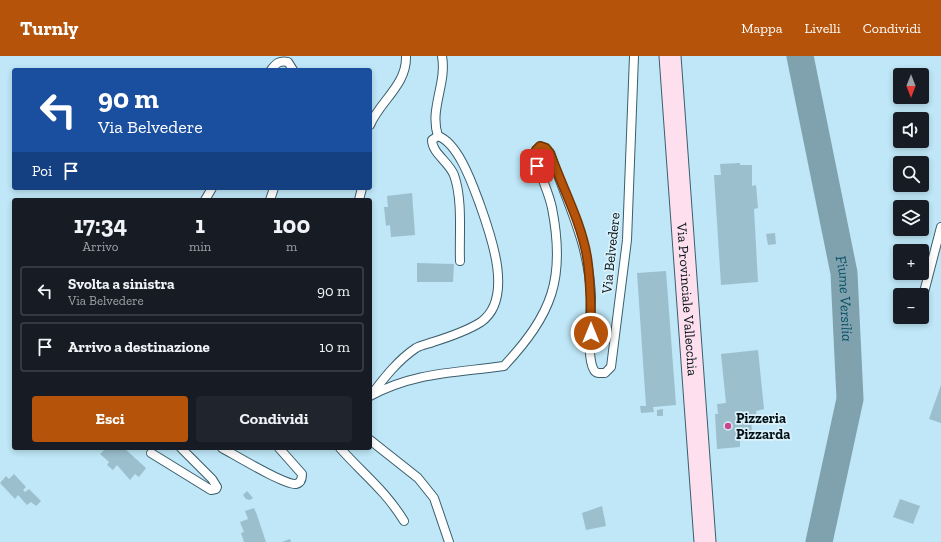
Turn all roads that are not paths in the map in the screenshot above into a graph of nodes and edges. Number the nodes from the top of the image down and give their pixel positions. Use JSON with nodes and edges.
{"nodes":[{"id":1,"x":406,"y":56,"type":"edge"},
{"id":2,"x":442,"y":56,"type":"edge"},
{"id":3,"x":634,"y":56,"type":"edge"},
{"id":4,"x":670,"y":56,"type":"edge"},
{"id":5,"x":273,"y":68,"type":"edge"},
{"id":6,"x":292,"y":68,"type":"edge"},
{"id":7,"x":372,"y":122,"type":"edge"},
{"id":8,"x":438,"y":136,"type":"junction"},
{"id":9,"x":941,"y":227,"type":"edge"},
{"id":10,"x":460,"y":261,"type":"dead end"},
{"id":11,"x":925,"y":288,"type":"edge"},
{"id":12,"x":372,"y":393,"type":"edge"},
{"id":13,"x":372,"y":395,"type":"edge"},
{"id":14,"x":372,"y":442,"type":"edge"},
{"id":15,"x":183,"y":450,"type":"edge"},
{"id":16,"x":226,"y":450,"type":"edge"},
{"id":17,"x":281,"y":450,"type":"edge"},
{"id":18,"x":342,"y":450,"type":"edge"},
{"id":19,"x":151,"y":453,"type":"dead end"},
{"id":20,"x":404,"y":522,"type":"dead end"},
{"id":21,"x":449,"y":542,"type":"edge"},
{"id":22,"x":705,"y":542,"type":"edge"}],
"edges":[{"from":1,"to":7,"type":"lane"},
{"from":2,"to":8,"type":"lane"},
{"from":3,"to":13,"type":"lane","name":"Via Belvedere"},
{"from":4,"to":22,"type":"main road","name":"Via Provinciale Vallecchia"},
{"from":5,"to":6,"type":"lane"},
{"from":8,"to":10,"type":"lane"},
{"from":8,"to":12,"type":"lane"},
{"from":9,"to":11,"type":"lane"},
{"from":14,"to":21,"type":"lane"},
{"from":15,"to":19,"type":"lane"},
{"from":16,"to":17,"type":"lane"},
{"from":18,"to":20,"type":"lane"}]}
